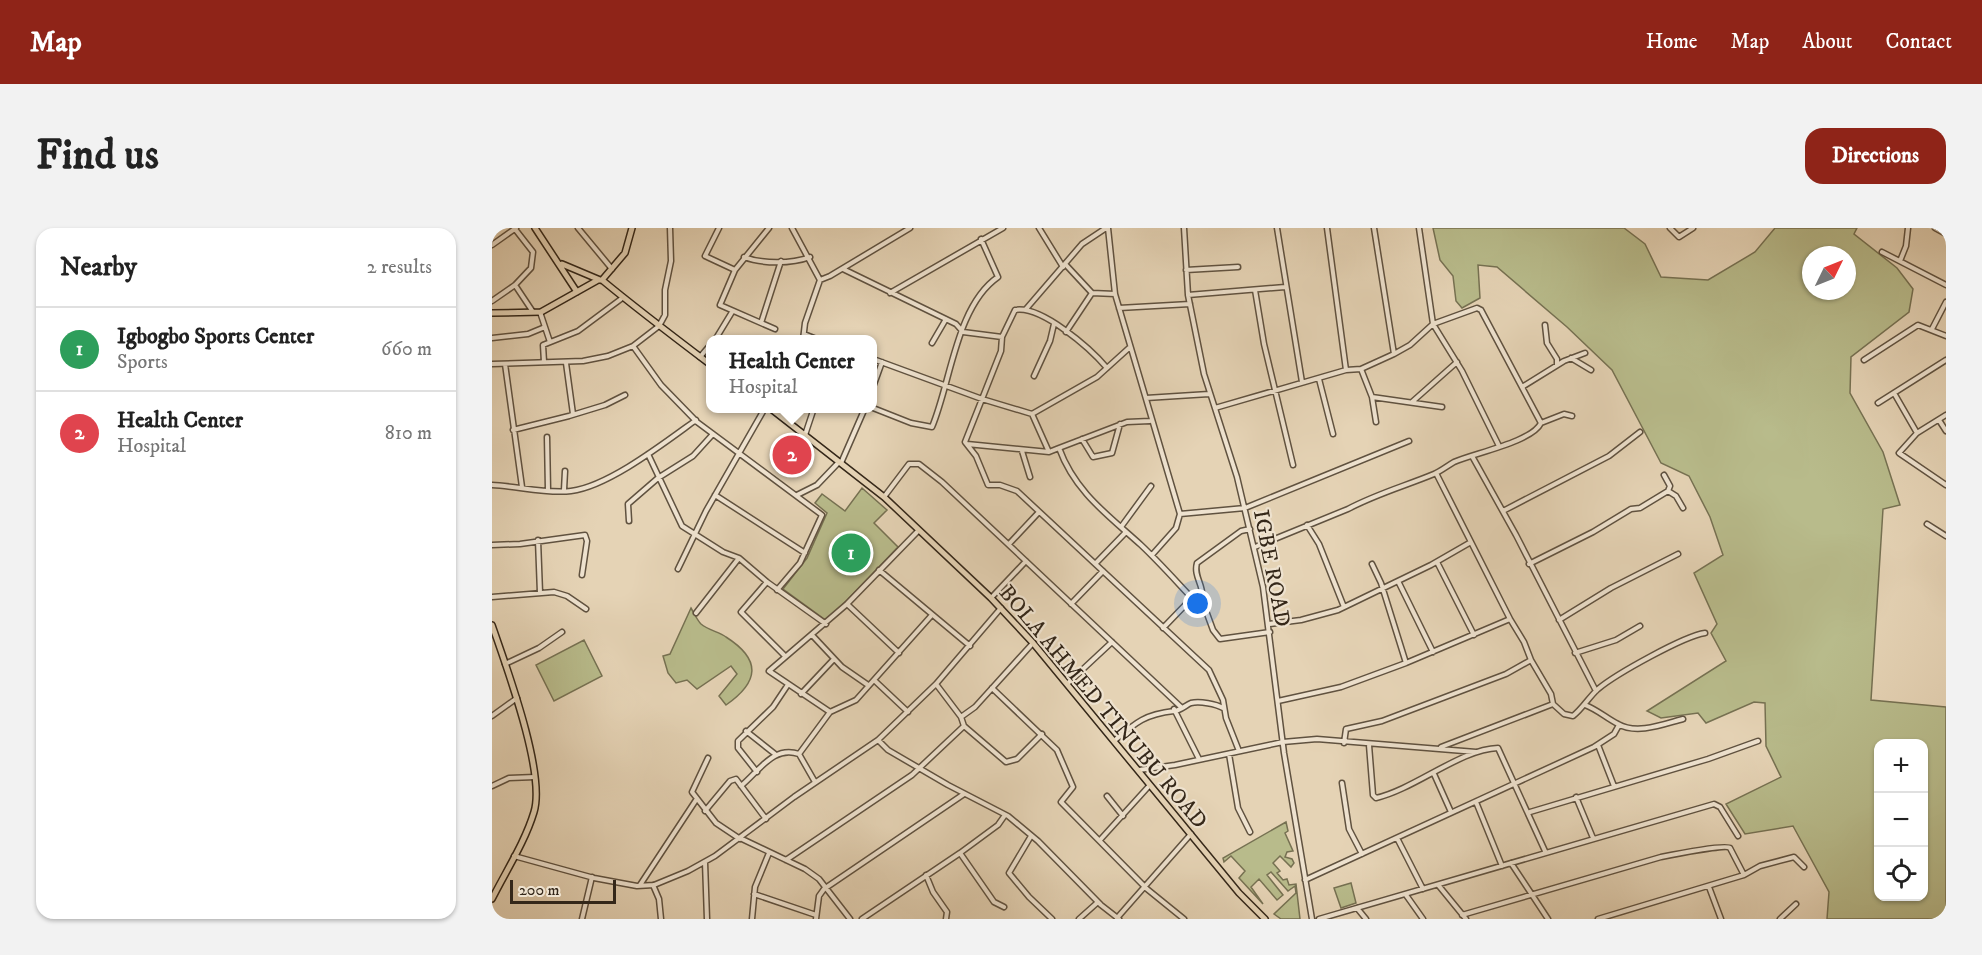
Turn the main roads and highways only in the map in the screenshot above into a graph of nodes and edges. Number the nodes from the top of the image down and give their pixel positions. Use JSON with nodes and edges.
{"nodes":[{"id":1,"x":535,"y":228,"type":"edge"},
{"id":2,"x":632,"y":228,"type":"edge"},
{"id":3,"x":560,"y":263,"type":"junction"},
{"id":4,"x":600,"y":280,"type":"junction"},
{"id":5,"x":577,"y":292,"type":"junction"},
{"id":6,"x":492,"y":313,"type":"edge"},
{"id":7,"x":706,"y":361,"type":"edge"},
{"id":8,"x":776,"y":413,"type":"edge"},
{"id":9,"x":492,"y":626,"type":"edge"},
{"id":10,"x":492,"y":899,"type":"edge"},
{"id":11,"x":1265,"y":919,"type":"edge"}],
"edges":[{"from":1,"to":3,"type":"main road"},
{"from":2,"to":4,"type":"main road"},
{"from":3,"to":4,"type":"main road"},
{"from":3,"to":5,"type":"main road"},
{"from":4,"to":5,"type":"main road"},
{"from":4,"to":7,"type":"main road"},
{"from":5,"to":6,"type":"main road"},
{"from":8,"to":11,"type":"main road","name":"BOLA AHMED TINUBU ROAD"},
{"from":9,"to":10,"type":"main road"}]}
